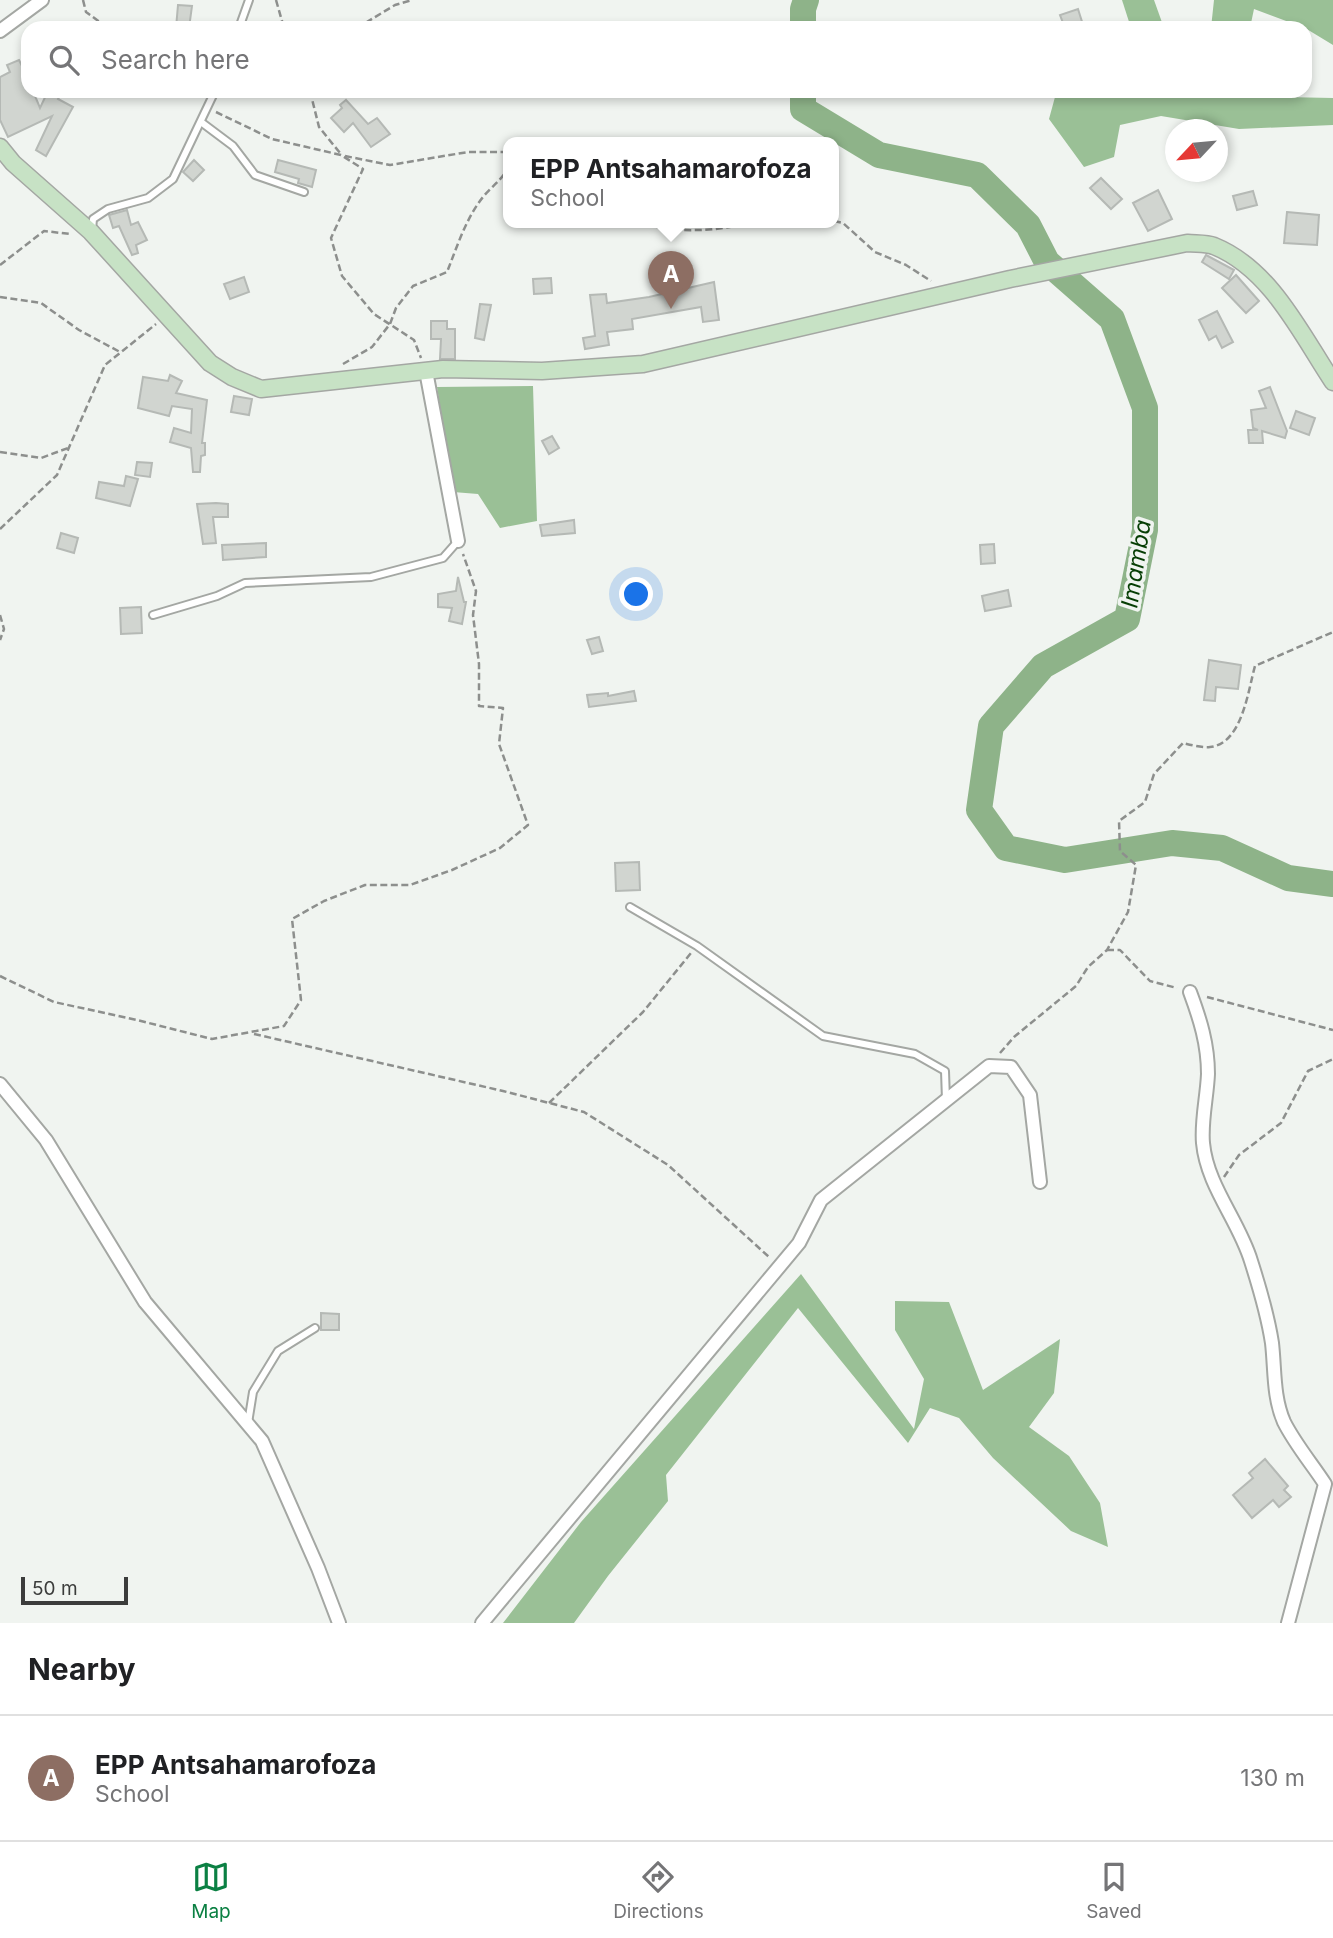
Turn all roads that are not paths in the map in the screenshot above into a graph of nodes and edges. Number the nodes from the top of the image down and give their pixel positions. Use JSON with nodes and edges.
{"nodes":[{"id":1,"x":43,"y":0,"type":"edge"},
{"id":2,"x":250,"y":0,"type":"edge"},
{"id":3,"x":242,"y":21,"type":"edge"},
{"id":4,"x":0,"y":31,"type":"edge"},
{"id":5,"x":212,"y":98,"type":"edge"},
{"id":6,"x":201,"y":122,"type":"junction"},
{"id":7,"x":0,"y":147,"type":"edge"},
{"id":8,"x":304,"y":192,"type":"dead end"},
{"id":9,"x":86,"y":227,"type":"junction"},
{"id":10,"x":425,"y":371,"type":"junction"},
{"id":11,"x":1333,"y":382,"type":"edge"},
{"id":12,"x":458,"y":541,"type":"joint"},
{"id":13,"x":153,"y":615,"type":"dead end"},
{"id":14,"x":630,"y":906,"type":"dead end"},
{"id":15,"x":1190,"y":992,"type":"road end"},
{"id":16,"x":0,"y":1084,"type":"edge"},
{"id":17,"x":946,"y":1101,"type":"junction"},
{"id":18,"x":1040,"y":1182,"type":"dead end"},
{"id":19,"x":315,"y":1328,"type":"dead end"},
{"id":20,"x":248,"y":1425,"type":"junction"},
{"id":21,"x":339,"y":1623,"type":"edge"},
{"id":22,"x":482,"y":1623,"type":"edge"},
{"id":23,"x":1288,"y":1623,"type":"edge"}],
"edges":[{"from":1,"to":4,"type":"street"},
{"from":2,"to":3,"type":"lane"},
{"from":5,"to":6,"type":"lane"},
{"from":6,"to":8,"type":"lane"},
{"from":6,"to":9,"type":"lane"},
{"from":7,"to":9,"type":"street"},
{"from":9,"to":10,"type":"street"},
{"from":10,"to":11,"type":"street"},
{"from":10,"to":12,"type":"street"},
{"from":12,"to":13,"type":"lane"},
{"from":14,"to":17,"type":"lane"},
{"from":15,"to":23,"type":"street"},
{"from":16,"to":20,"type":"street"},
{"from":17,"to":18,"type":"street"},
{"from":17,"to":22,"type":"street"},
{"from":19,"to":20,"type":"lane"},
{"from":20,"to":21,"type":"street"}]}
